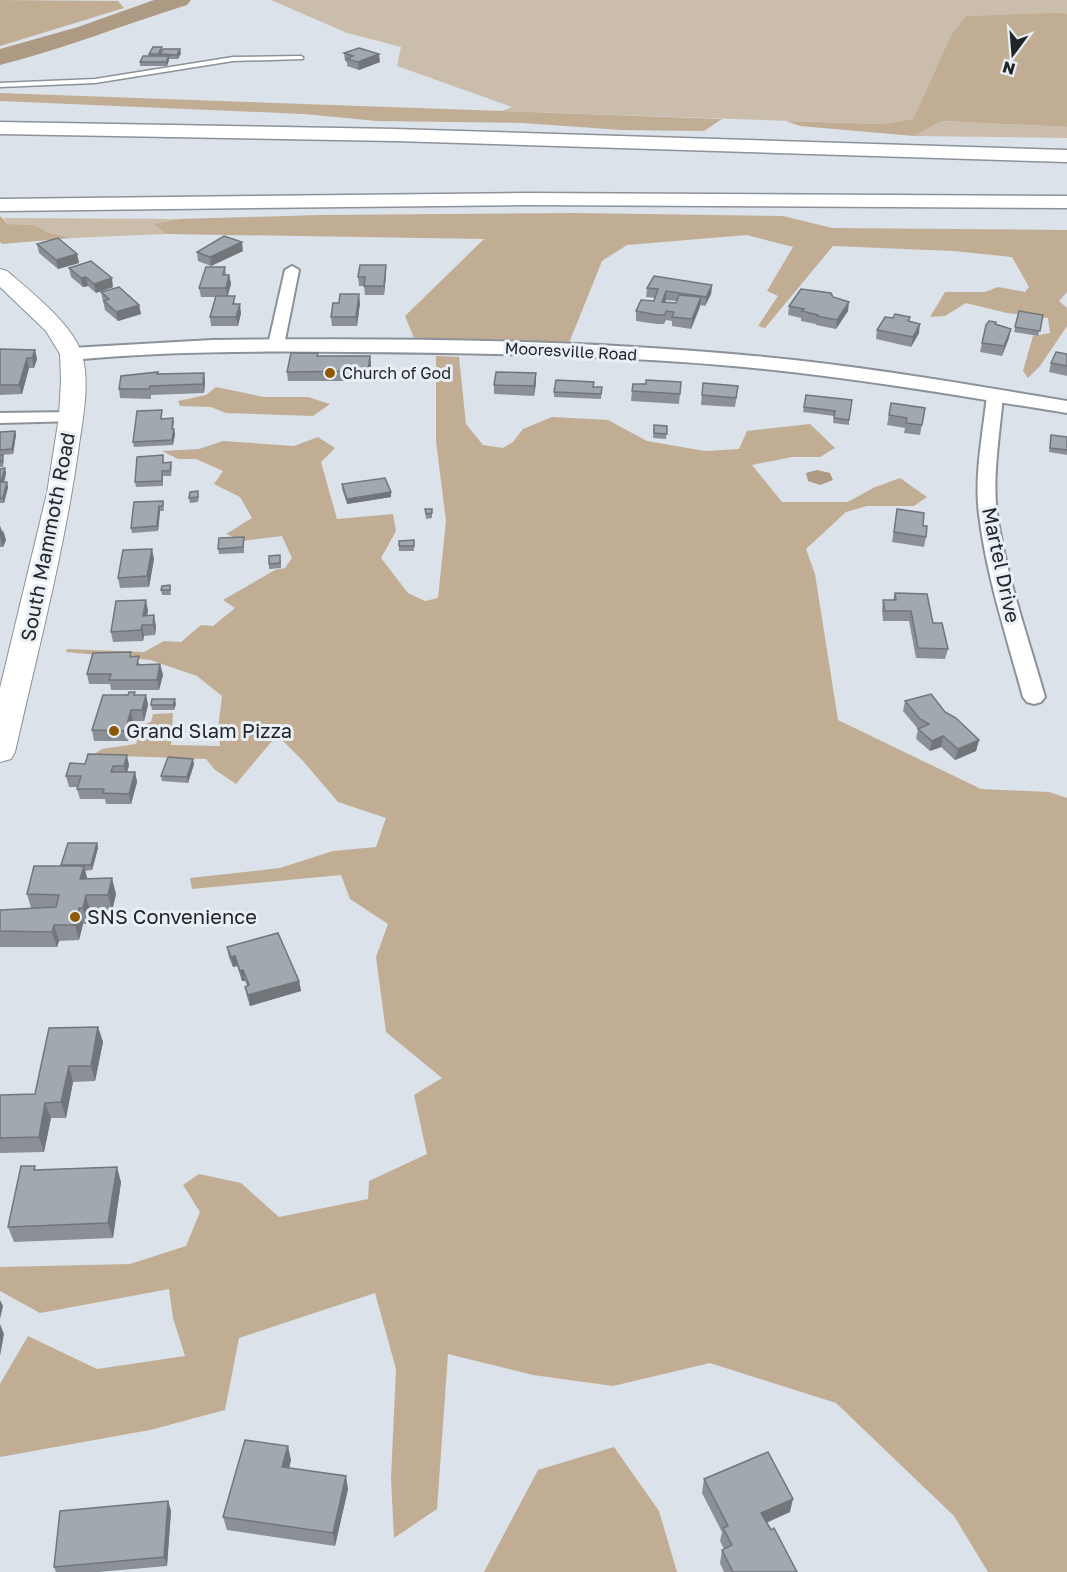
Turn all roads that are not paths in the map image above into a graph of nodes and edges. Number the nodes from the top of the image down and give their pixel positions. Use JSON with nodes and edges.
{"nodes":[{"id":1,"x":302,"y":58,"type":"dead end"},
{"id":2,"x":0,"y":85,"type":"edge"},
{"id":3,"x":0,"y":118,"type":"edge"},
{"id":4,"x":0,"y":128,"type":"edge"},
{"id":5,"x":395,"y":135,"type":"junction"},
{"id":6,"x":1067,"y":156,"type":"edge"},
{"id":7,"x":0,"y":195,"type":"edge"},
{"id":8,"x":374,"y":200,"type":"junction"},
{"id":9,"x":1067,"y":202,"type":"edge"},
{"id":10,"x":0,"y":205,"type":"edge"},
{"id":11,"x":292,"y":270,"type":"dead end"},
{"id":12,"x":0,"y":275,"type":"edge"},
{"id":13,"x":276,"y":345,"type":"junction"},
{"id":14,"x":72,"y":354,"type":"junction"},
{"id":15,"x":994,"y":395,"type":"junction"},
{"id":16,"x":1067,"y":407,"type":"edge"},
{"id":17,"x":71,"y":417,"type":"junction"},
{"id":18,"x":0,"y":418,"type":"edge"},
{"id":19,"x":1034,"y":697,"type":"dead end"},
{"id":20,"x":0,"y":752,"type":"edge"}],
"edges":[{"from":1,"to":2,"type":"lane"},
{"from":3,"to":5,"type":"highway"},
{"from":4,"to":5,"type":"highway"},
{"from":5,"to":6,"type":"highway"},
{"from":7,"to":8,"type":"highway"},
{"from":8,"to":9,"type":"highway"},
{"from":8,"to":10,"type":"highway"},
{"from":11,"to":13,"type":"street"},
{"from":12,"to":14,"type":"main road"},
{"from":13,"to":14,"type":"street","name":"Mooresville Road"},
{"from":13,"to":15,"type":"street","name":"Mooresville Road"},
{"from":14,"to":17,"type":"main road","name":"South Mammoth Road"},
{"from":15,"to":16,"type":"street","name":"Mooresville Road"},
{"from":15,"to":19,"type":"street","name":"Martel Drive"},
{"from":17,"to":18,"type":"street"},
{"from":17,"to":20,"type":"main road","name":"South Mammoth Road"}]}
